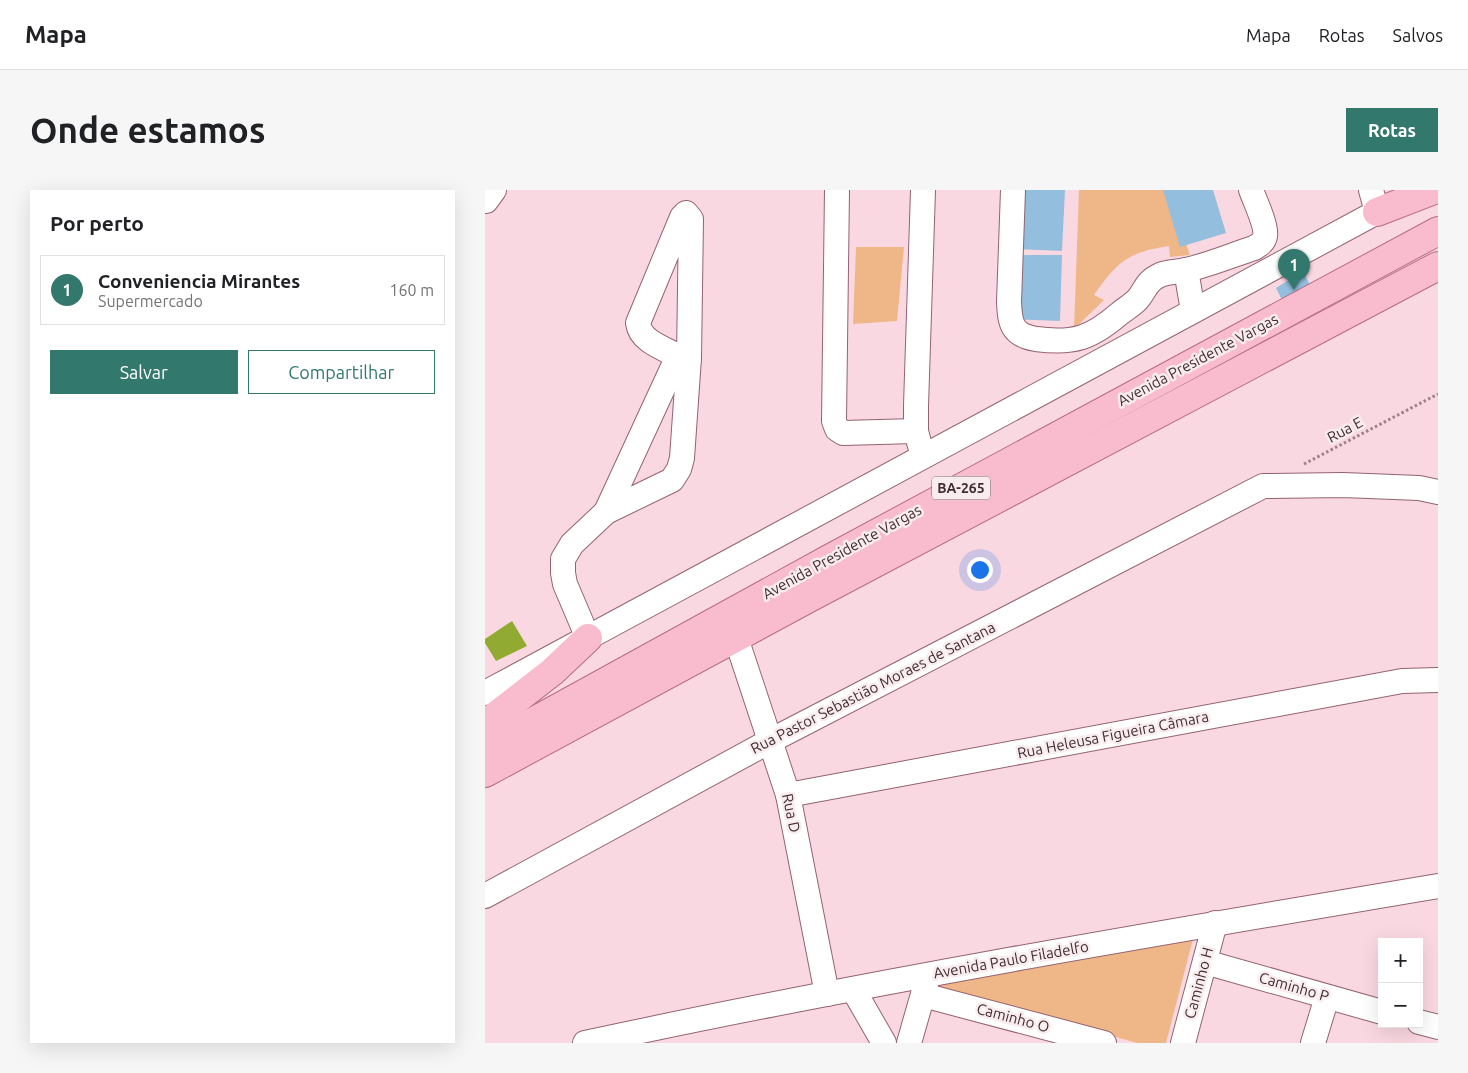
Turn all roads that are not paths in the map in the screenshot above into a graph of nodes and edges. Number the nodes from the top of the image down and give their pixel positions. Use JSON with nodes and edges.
{"nodes":[{"id":1,"x":837,"y":190,"type":"edge"},
{"id":2,"x":923,"y":190,"type":"edge"},
{"id":3,"x":1013,"y":190,"type":"edge"},
{"id":4,"x":1251,"y":190,"type":"edge"},
{"id":5,"x":1434,"y":190,"type":"edge"},
{"id":6,"x":1374,"y":201,"type":"edge"},
{"id":7,"x":1438,"y":231,"type":"edge"},
{"id":8,"x":1438,"y":266,"type":"edge"},
{"id":9,"x":1186,"y":270,"type":"junction"},
{"id":10,"x":1438,"y":280,"type":"edge"},
{"id":11,"x":1381,"y":296,"type":"junction"},
{"id":12,"x":1138,"y":299,"type":"junction"},
{"id":13,"x":1193,"y":311,"type":"junction"},
{"id":14,"x":1160,"y":329,"type":"junction"},
{"id":15,"x":683,"y":357,"type":"junction"},
{"id":16,"x":916,"y":431,"type":"junction"},
{"id":17,"x":924,"y":458,"type":"junction"},
{"id":18,"x":1438,"y":492,"type":"edge"},
{"id":19,"x":606,"y":512,"type":"junction"},
{"id":20,"x":588,"y":638,"type":"junction"},
{"id":21,"x":736,"y":638,"type":"junction"},
{"id":22,"x":1438,"y":680,"type":"edge"},
{"id":23,"x":485,"y":693,"type":"edge"},
{"id":24,"x":485,"y":724,"type":"edge"},
{"id":25,"x":770,"y":741,"type":"junction"},
{"id":26,"x":485,"y":748,"type":"edge"},
{"id":27,"x":485,"y":773,"type":"edge"},
{"id":28,"x":788,"y":795,"type":"junction"},
{"id":29,"x":1438,"y":886,"type":"edge"},
{"id":30,"x":485,"y":896,"type":"edge"},
{"id":31,"x":1215,"y":923,"type":"junction"},
{"id":32,"x":1205,"y":962,"type":"junction"},
{"id":33,"x":925,"y":985,"type":"junction"},
{"id":34,"x":853,"y":989,"type":"junction"},
{"id":35,"x":827,"y":994,"type":"junction"},
{"id":36,"x":1327,"y":997,"type":"junction"},
{"id":37,"x":1378,"y":1011,"type":"edge"},
{"id":38,"x":1423,"y":1023,"type":"edge"},
{"id":39,"x":1438,"y":1027,"type":"edge"},
{"id":40,"x":1056,"y":1036,"type":"edge"},
{"id":41,"x":642,"y":1039,"type":"edge"},
{"id":42,"x":585,"y":1043,"type":"edge"},
{"id":43,"x":884,"y":1043,"type":"edge"},
{"id":44,"x":909,"y":1043,"type":"edge"},
{"id":45,"x":1104,"y":1043,"type":"edge"},
{"id":46,"x":1183,"y":1043,"type":"edge"},
{"id":47,"x":1313,"y":1043,"type":"edge"}],
"edges":[{"from":1,"to":16,"type":"street"},
{"from":2,"to":16,"type":"street"},
{"from":3,"to":12,"type":"street"},
{"from":4,"to":9,"type":"street"},
{"from":5,"to":6,"type":"main road"},
{"from":6,"to":13,"type":"street"},
{"from":7,"to":26,"type":"main road","name":"Avenida Presidente Vargas","number":"BA-265"},
{"from":8,"to":11,"type":"main road","name":"Avenida Presidente Vargas"},
{"from":9,"to":12,"type":"street"},
{"from":9,"to":13,"type":"street"},
{"from":10,"to":11,"type":"main road"},
{"from":11,"to":21,"type":"main road","name":"Avenida Presidente Vargas"},
{"from":12,"to":14,"type":"street"},
{"from":13,"to":14,"type":"street"},
{"from":14,"to":17,"type":"street"},
{"from":15,"to":15,"type":"street"},
{"from":15,"to":19,"type":"street"},
{"from":15,"to":19,"type":"street"},
{"from":16,"to":17,"type":"street"},
{"from":17,"to":20,"type":"street"},
{"from":18,"to":25,"type":"street","name":"Rua Pastor Sebastião Moraes de Santana"},
{"from":19,"to":20,"type":"street"},
{"from":20,"to":23,"type":"street"},
{"from":20,"to":24,"type":"main road"},
{"from":21,"to":25,"type":"street","name":"Rua D"},
{"from":21,"to":27,"type":"main road","name":"Avenida Presidente Vargas"},
{"from":22,"to":28,"type":"street","name":"Rua Heleusa Figueira Câmara"},
{"from":25,"to":28,"type":"street","name":"Rua D"},
{"from":25,"to":30,"type":"street","name":"Rua Pastor Sebastião Moraes de Santana"},
{"from":28,"to":35,"type":"street","name":"Rua D"},
{"from":29,"to":31,"type":"street","name":"Avenida Paulo Filadelfo"},
{"from":31,"to":32,"type":"street","name":"Caminho H"},
{"from":31,"to":33,"type":"street","name":"Avenida Paulo Filadelfo"},
{"from":32,"to":36,"type":"street","name":"Caminho P"},
{"from":32,"to":46,"type":"street","name":"Caminho H"},
{"from":33,"to":34,"type":"street","name":"Avenida Paulo Filadelfo"},
{"from":33,"to":40,"type":"street","name":"Caminho O"},
{"from":33,"to":44,"type":"street"},
{"from":34,"to":35,"type":"street","name":"Avenida Paulo Filadelfo"},
{"from":34,"to":43,"type":"street"},
{"from":35,"to":41,"type":"street","name":"Avenida Paulo Filadelfo"},
{"from":36,"to":37,"type":"street","name":"Caminho P"},
{"from":36,"to":47,"type":"street"},
{"from":38,"to":39,"type":"street"},
{"from":40,"to":45,"type":"street","name":"Caminho O"},
{"from":41,"to":42,"type":"street","name":"Avenida Paulo Filadelfo"}]}
